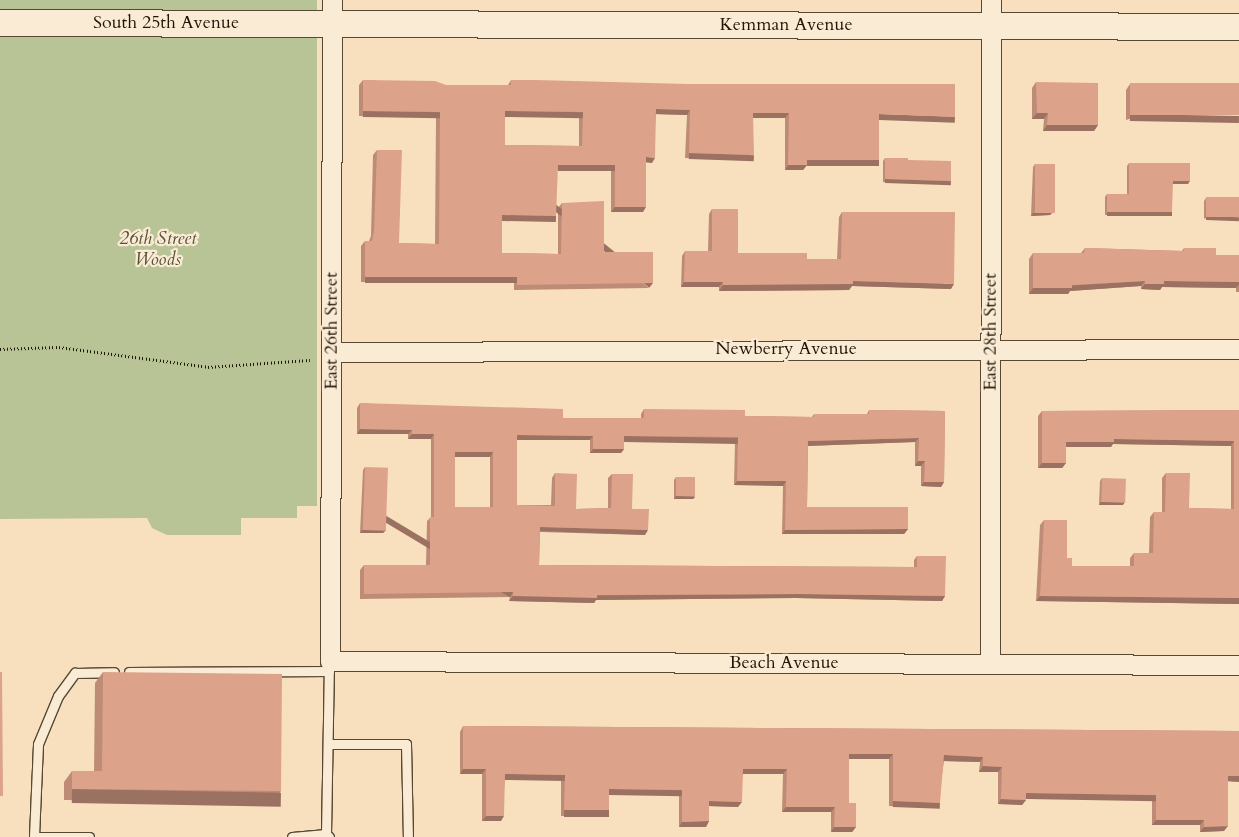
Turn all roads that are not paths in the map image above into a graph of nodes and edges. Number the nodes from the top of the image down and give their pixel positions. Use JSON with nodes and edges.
{"nodes":[{"id":1,"x":991,"y":0,"type":"edge"},
{"id":2,"x":332,"y":11,"type":"edge"},
{"id":3,"x":0,"y":23,"type":"edge"},
{"id":4,"x":991,"y":26,"type":"junction"},
{"id":5,"x":1239,"y":26,"type":"edge"},
{"id":6,"x":991,"y":348,"type":"junction"},
{"id":7,"x":1239,"y":349,"type":"edge"},
{"id":8,"x":333,"y":352,"type":"junction"},
{"id":9,"x":990,"y":664,"type":"junction"},
{"id":10,"x":1239,"y":665,"type":"edge"},
{"id":11,"x":329,"y":666,"type":"junction"},
{"id":12,"x":328,"y":744,"type":"junction"},
{"id":13,"x":34,"y":836,"type":"edge"},
{"id":14,"x":328,"y":836,"type":"edge"},
{"id":15,"x":89,"y":837,"type":"edge"},
{"id":16,"x":292,"y":837,"type":"edge"},
{"id":17,"x":408,"y":837,"type":"edge"}],
"edges":[{"from":1,"to":4,"type":"street","name":"East 28th Street"},
{"from":2,"to":3,"type":"street","name":"South 25th Avenue"},
{"from":2,"to":4,"type":"street","name":"Kemman Avenue"},
{"from":2,"to":8,"type":"street","name":"East 26th Street"},
{"from":4,"to":5,"type":"street","name":"Kemman Avenue"},
{"from":4,"to":6,"type":"street","name":"East 28th Street"},
{"from":6,"to":7,"type":"street","name":"Newberry Avenue"},
{"from":6,"to":8,"type":"street","name":"Newberry Avenue"},
{"from":6,"to":9,"type":"street","name":"East 28th Street"},
{"from":8,"to":11,"type":"street","name":"East 26th Street"},
{"from":9,"to":10,"type":"street","name":"Beach Avenue"},
{"from":9,"to":11,"type":"street","name":"Beach Avenue"},
{"from":11,"to":12,"type":"lane"},
{"from":11,"to":13,"type":"lane"},
{"from":12,"to":14,"type":"lane"},
{"from":12,"to":17,"type":"lane"},
{"from":13,"to":15,"type":"lane"},
{"from":14,"to":16,"type":"lane"}]}
